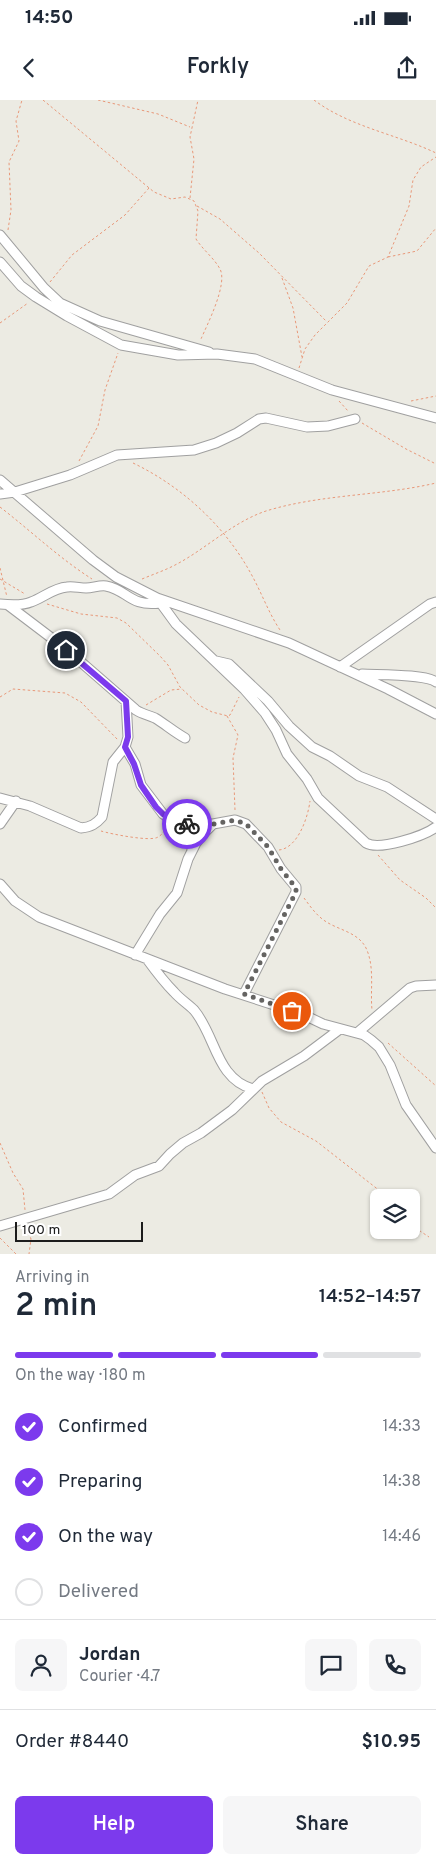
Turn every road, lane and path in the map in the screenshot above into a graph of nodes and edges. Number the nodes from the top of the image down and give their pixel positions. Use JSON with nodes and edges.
{"nodes":[{"id":1,"x":22,"y":100,"type":"edge"},
{"id":2,"x":43,"y":100,"type":"edge"},
{"id":3,"x":98,"y":100,"type":"edge"},
{"id":4,"x":198,"y":100,"type":"edge"},
{"id":5,"x":314,"y":100,"type":"edge"},
{"id":6,"x":192,"y":127,"type":"junction"},
{"id":7,"x":436,"y":153,"type":"edge"},
{"id":8,"x":436,"y":157,"type":"edge"},
{"id":9,"x":149,"y":188,"type":"junction"},
{"id":10,"x":190,"y":198,"type":"junction"},
{"id":11,"x":197,"y":205,"type":"junction"},
{"id":12,"x":436,"y":228,"type":"edge"},
{"id":13,"x":2,"y":238,"type":"edge"},
{"id":14,"x":388,"y":257,"type":"junction"},
{"id":15,"x":0,"y":262,"type":"edge"},
{"id":16,"x":282,"y":278,"type":"junction"},
{"id":17,"x":44,"y":288,"type":"junction"},
{"id":18,"x":36,"y":297,"type":"junction"},
{"id":19,"x":0,"y":322,"type":"edge"},
{"id":20,"x":327,"y":322,"type":"junction"},
{"id":21,"x":121,"y":345,"type":"junction"},
{"id":22,"x":196,"y":349,"type":"junction"},
{"id":23,"x":217,"y":354,"type":"junction"},
{"id":24,"x":302,"y":356,"type":"junction"},
{"id":25,"x":297,"y":376,"type":"junction"},
{"id":26,"x":332,"y":390,"type":"junction"},
{"id":27,"x":436,"y":396,"type":"edge"},
{"id":28,"x":404,"y":402,"type":"dead end"},
{"id":29,"x":436,"y":418,"type":"edge"},
{"id":30,"x":355,"y":419,"type":"junction"},
{"id":31,"x":132,"y":463,"type":"dead end"},
{"id":32,"x":436,"y":464,"type":"edge"},
{"id":33,"x":70,"y":475,"type":"junction"},
{"id":34,"x":0,"y":480,"type":"edge"},
{"id":35,"x":436,"y":483,"type":"edge"},
{"id":36,"x":15,"y":492,"type":"junction"},
{"id":37,"x":0,"y":494,"type":"edge"},
{"id":38,"x":0,"y":507,"type":"edge"},
{"id":39,"x":224,"y":533,"type":"junction"},
{"id":40,"x":0,"y":568,"type":"edge"},
{"id":41,"x":0,"y":579,"type":"edge"},
{"id":42,"x":3,"y":581,"type":"junction"},
{"id":43,"x":130,"y":584,"type":"junction"},
{"id":44,"x":104,"y":586,"type":"junction"},
{"id":45,"x":35,"y":600,"type":"junction"},
{"id":46,"x":158,"y":601,"type":"junction"},
{"id":47,"x":436,"y":602,"type":"edge"},
{"id":48,"x":4,"y":604,"type":"edge"},
{"id":49,"x":289,"y":643,"type":"junction"},
{"id":50,"x":216,"y":661,"type":"junction"},
{"id":51,"x":340,"y":667,"type":"junction"},
{"id":52,"x":354,"y":673,"type":"junction"},
{"id":53,"x":436,"y":682,"type":"edge"},
{"id":54,"x":182,"y":689,"type":"junction"},
{"id":55,"x":244,"y":689,"type":"junction"},
{"id":56,"x":0,"y":697,"type":"edge"},
{"id":57,"x":126,"y":701,"type":"junction"},
{"id":58,"x":136,"y":710,"type":"junction"},
{"id":59,"x":436,"y":714,"type":"edge"},
{"id":60,"x":227,"y":716,"type":"junction"},
{"id":61,"x":186,"y":738,"type":"dead end"},
{"id":62,"x":125,"y":747,"type":"junction"},
{"id":63,"x":312,"y":786,"type":"junction"},
{"id":64,"x":0,"y":798,"type":"edge"},
{"id":65,"x":16,"y":801,"type":"junction"},
{"id":66,"x":436,"y":819,"type":"edge"},
{"id":67,"x":238,"y":820,"type":"junction"},
{"id":68,"x":179,"y":823,"type":"junction"},
{"id":69,"x":0,"y":824,"type":"edge"},
{"id":70,"x":214,"y":824,"type":"junction"},
{"id":71,"x":88,"y":827,"type":"junction"},
{"id":72,"x":436,"y":827,"type":"edge"},
{"id":73,"x":370,"y":845,"type":"junction"},
{"id":74,"x":271,"y":850,"type":"junction"},
{"id":75,"x":192,"y":851,"type":"junction"},
{"id":76,"x":0,"y":884,"type":"edge"},
{"id":77,"x":296,"y":888,"type":"junction"},
{"id":78,"x":436,"y":908,"type":"edge"},
{"id":79,"x":135,"y":955,"type":"junction"},
{"id":80,"x":147,"y":959,"type":"junction"},
{"id":81,"x":436,"y":986,"type":"edge"},
{"id":82,"x":244,"y":994,"type":"junction"},
{"id":83,"x":372,"y":1021,"type":"junction"},
{"id":84,"x":340,"y":1029,"type":"junction"},
{"id":85,"x":357,"y":1033,"type":"junction"},
{"id":86,"x":388,"y":1044,"type":"dead end"},
{"id":87,"x":436,"y":1086,"type":"edge"},
{"id":88,"x":255,"y":1088,"type":"junction"},
{"id":89,"x":0,"y":1143,"type":"edge"},
{"id":90,"x":436,"y":1148,"type":"edge"},
{"id":91,"x":377,"y":1189,"type":"edge"},
{"id":92,"x":24,"y":1219,"type":"junction"},
{"id":93,"x":0,"y":1226,"type":"edge"},
{"id":94,"x":420,"y":1231,"type":"edge"},
{"id":95,"x":429,"y":1237,"type":"dead end"},
{"id":96,"x":0,"y":1238,"type":"edge"},
{"id":97,"x":16,"y":1254,"type":"edge"},
{"id":98,"x":29,"y":1254,"type":"edge"}],
"edges":[{"from":1,"to":13,"type":"path"},
{"from":2,"to":9,"type":"path"},
{"from":3,"to":6,"type":"path"},
{"from":4,"to":6,"type":"path"},
{"from":5,"to":7,"type":"path"},
{"from":6,"to":10,"type":"path"},
{"from":8,"to":14,"type":"path"},
{"from":9,"to":10,"type":"path"},
{"from":9,"to":17,"type":"path"},
{"from":10,"to":11,"type":"path"},
{"from":11,"to":16,"type":"path"},
{"from":11,"to":22,"type":"path"},
{"from":12,"to":14,"type":"path"},
{"from":13,"to":17,"type":"street"},
{"from":14,"to":20,"type":"path"},
{"from":15,"to":18,"type":"street"},
{"from":16,"to":20,"type":"path"},
{"from":16,"to":24,"type":"path"},
{"from":17,"to":22,"type":"street"},
{"from":18,"to":19,"type":"path"},
{"from":18,"to":21,"type":"street"},
{"from":20,"to":24,"type":"path"},
{"from":21,"to":23,"type":"street"},
{"from":21,"to":33,"type":"path"},
{"from":22,"to":23,"type":"street"},
{"from":23,"to":25,"type":"street"},
{"from":24,"to":25,"type":"path"},
{"from":25,"to":26,"type":"street"},
{"from":26,"to":29,"type":"street"},
{"from":26,"to":30,"type":"path"},
{"from":27,"to":28,"type":"path"},
{"from":30,"to":32,"type":"path"},
{"from":30,"to":33,"type":"street"},
{"from":31,"to":39,"type":"path"},
{"from":33,"to":36,"type":"street"},
{"from":34,"to":36,"type":"street"},
{"from":35,"to":39,"type":"path"},
{"from":36,"to":37,"type":"street"},
{"from":36,"to":43,"type":"street"},
{"from":38,"to":44,"type":"path"},
{"from":39,"to":43,"type":"path"},
{"from":39,"to":49,"type":"path"},
{"from":40,"to":42,"type":"path"},
{"from":41,"to":42,"type":"path"},
{"from":42,"to":45,"type":"path"},
{"from":42,"to":48,"type":"path"},
{"from":43,"to":46,"type":"street"},
{"from":44,"to":45,"type":"street"},
{"from":44,"to":46,"type":"street"},
{"from":45,"to":48,"type":"street"},
{"from":45,"to":54,"type":"path"},
{"from":46,"to":49,"type":"street"},
{"from":46,"to":50,"type":"street"},
{"from":47,"to":51,"type":"street"},
{"from":48,"to":57,"type":"street"},
{"from":49,"to":51,"type":"street"},
{"from":50,"to":55,"type":"street"},
{"from":50,"to":66,"type":"street"},
{"from":51,"to":52,"type":"street"},
{"from":52,"to":53,"type":"street"},
{"from":52,"to":59,"type":"street"},
{"from":54,"to":58,"type":"path"},
{"from":54,"to":60,"type":"path"},
{"from":55,"to":60,"type":"path"},
{"from":55,"to":63,"type":"street"},
{"from":56,"to":62,"type":"path"},
{"from":57,"to":58,"type":"street"},
{"from":57,"to":62,"type":"street"},
{"from":58,"to":61,"type":"street"},
{"from":60,"to":67,"type":"path"},
{"from":62,"to":68,"type":"street"},
{"from":62,"to":71,"type":"street"},
{"from":63,"to":73,"type":"street"},
{"from":63,"to":74,"type":"path"},
{"from":64,"to":65,"type":"street"},
{"from":65,"to":69,"type":"street"},
{"from":65,"to":71,"type":"street"},
{"from":67,"to":70,"type":"street"},
{"from":67,"to":74,"type":"street"},
{"from":68,"to":70,"type":"street"},
{"from":68,"to":71,"type":"path"},
{"from":68,"to":75,"type":"street"},
{"from":70,"to":75,"type":"street"},
{"from":72,"to":73,"type":"street"},
{"from":73,"to":78,"type":"path"},
{"from":74,"to":77,"type":"street"},
{"from":75,"to":79,"type":"street"},
{"from":76,"to":79,"type":"street"},
{"from":77,"to":82,"type":"street"},
{"from":77,"to":83,"type":"path"},
{"from":79,"to":80,"type":"street"},
{"from":80,"to":82,"type":"street"},
{"from":80,"to":88,"type":"street"},
{"from":81,"to":83,"type":"street"},
{"from":82,"to":84,"type":"street"},
{"from":83,"to":85,"type":"street"},
{"from":84,"to":85,"type":"street"},
{"from":84,"to":88,"type":"street"},
{"from":85,"to":90,"type":"street"},
{"from":86,"to":87,"type":"path"},
{"from":88,"to":91,"type":"path"},
{"from":88,"to":92,"type":"street"},
{"from":89,"to":92,"type":"path"},
{"from":92,"to":93,"type":"street"},
{"from":92,"to":98,"type":"path"},
{"from":94,"to":95,"type":"path"},
{"from":96,"to":97,"type":"path"}]}
